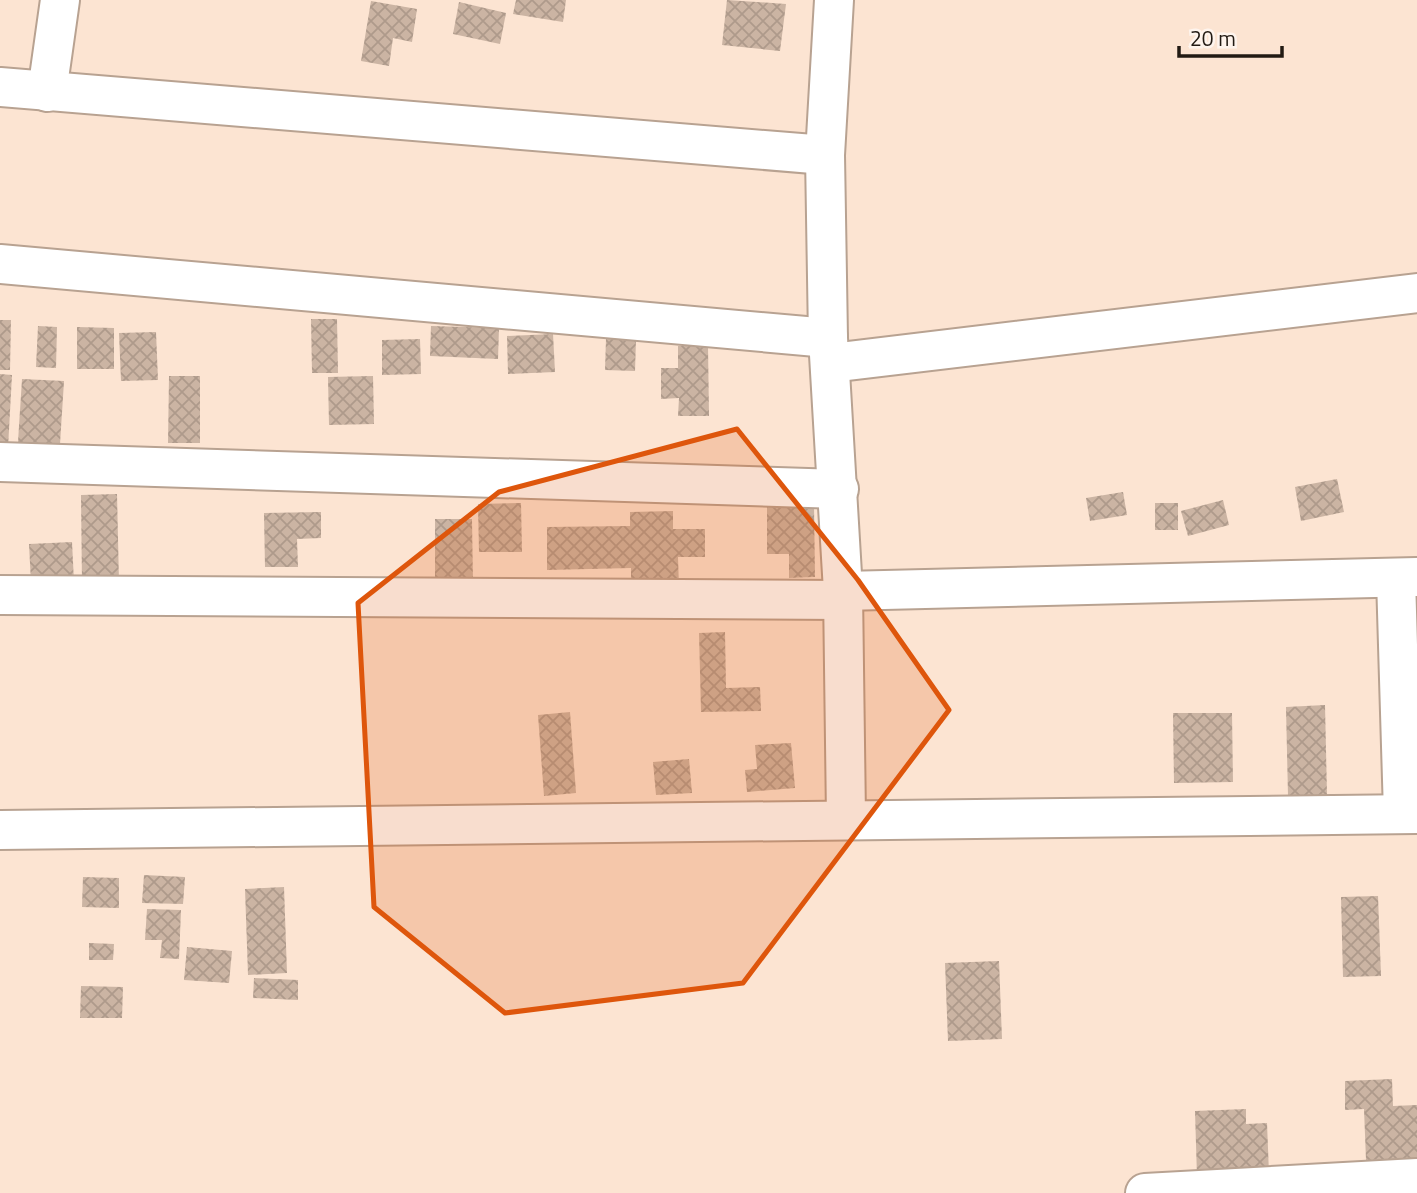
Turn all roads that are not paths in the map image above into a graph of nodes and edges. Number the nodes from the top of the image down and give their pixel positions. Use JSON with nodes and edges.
{"nodes":[{"id":1,"x":61,"y":0,"type":"edge"},
{"id":2,"x":834,"y":0,"type":"edge"},
{"id":3,"x":0,"y":87,"type":"edge"},
{"id":4,"x":47,"y":92,"type":"junction"},
{"id":5,"x":825,"y":155,"type":"junction"},
{"id":6,"x":0,"y":264,"type":"edge"},
{"id":7,"x":1417,"y":293,"type":"edge"},
{"id":8,"x":829,"y":351,"type":"junction"},
{"id":9,"x":0,"y":462,"type":"edge"},
{"id":10,"x":839,"y":489,"type":"junction"},
{"id":11,"x":1406,"y":577,"type":"edge"},
{"id":12,"x":0,"y":595,"type":"edge"},
{"id":13,"x":843,"y":595,"type":"junction"},
{"id":14,"x":1410,"y":814,"type":"edge"},
{"id":15,"x":846,"y":818,"type":"junction"},
{"id":16,"x":0,"y":830,"type":"edge"},
{"id":17,"x":1417,"y":1178,"type":"edge"},
{"id":18,"x":1144,"y":1193,"type":"edge"}],
"edges":[{"from":1,"to":4,"type":"street"},
{"from":2,"to":5,"type":"street"},
{"from":3,"to":4,"type":"street"},
{"from":4,"to":5,"type":"street"},
{"from":5,"to":8,"type":"street"},
{"from":6,"to":8,"type":"street"},
{"from":7,"to":8,"type":"street"},
{"from":8,"to":10,"type":"street"},
{"from":9,"to":10,"type":"street"},
{"from":10,"to":13,"type":"street"},
{"from":11,"to":13,"type":"street"},
{"from":11,"to":14,"type":"street"},
{"from":12,"to":13,"type":"street"},
{"from":13,"to":15,"type":"street"},
{"from":14,"to":15,"type":"street"},
{"from":15,"to":16,"type":"street"},
{"from":17,"to":18,"type":"street"}]}
